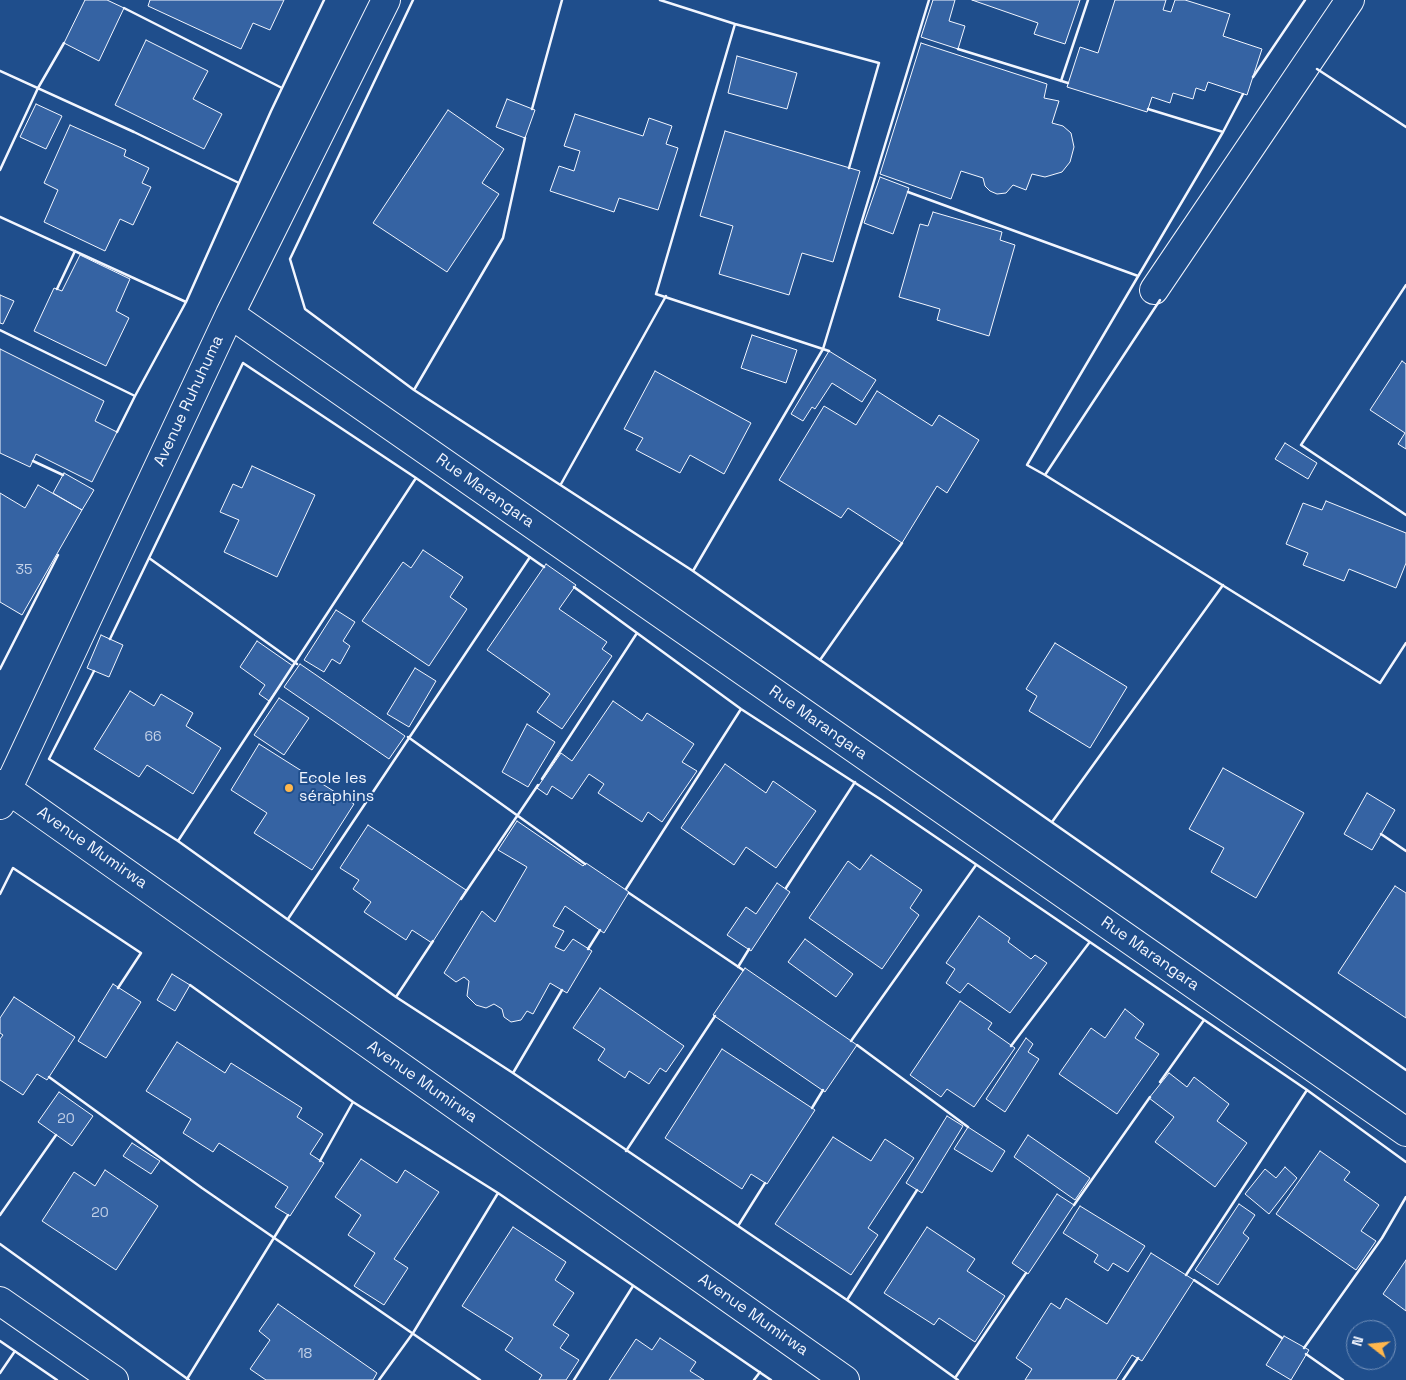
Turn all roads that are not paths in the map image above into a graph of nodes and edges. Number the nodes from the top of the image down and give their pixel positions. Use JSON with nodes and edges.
{"nodes":[{"id":1,"x":386,"y":0,"type":"edge"},
{"id":2,"x":1350,"y":0,"type":"edge"},
{"id":3,"x":1154,"y":290,"type":"dead end"},
{"id":4,"x":230,"y":314,"type":"junction"},
{"id":5,"x":3,"y":793,"type":"edge"},
{"id":6,"x":1406,"y":1132,"type":"edge"},
{"id":7,"x":0,"y":1302,"type":"edge"},
{"id":8,"x":114,"y":1380,"type":"edge"},
{"id":9,"x":845,"y":1380,"type":"edge"}],
"edges":[{"from":1,"to":4,"type":"street","name":"Avenue Ruhuhuma"},
{"from":2,"to":3,"type":"street"},
{"from":4,"to":5,"type":"street","name":"Avenue Ruhuhuma"},
{"from":4,"to":6,"type":"street","name":"Rue Marangara"},
{"from":5,"to":9,"type":"street","name":"Avenue Mumirwa"},
{"from":7,"to":8,"type":"street"}]}
